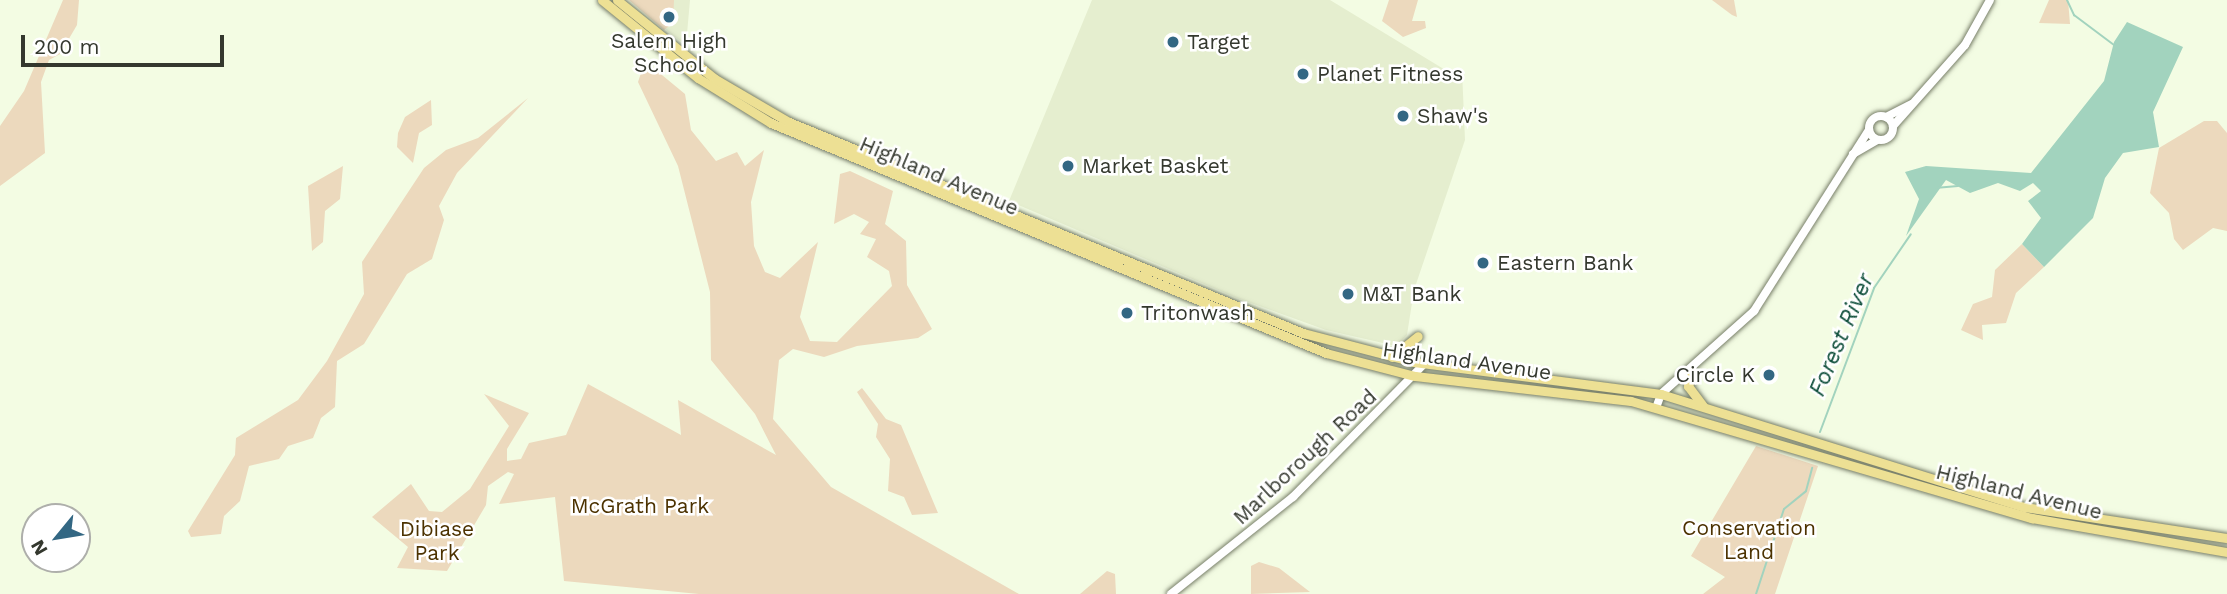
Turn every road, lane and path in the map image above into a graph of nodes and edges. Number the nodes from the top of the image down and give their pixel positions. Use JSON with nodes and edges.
{"nodes":[{"id":1,"x":602,"y":0,"type":"edge"},
{"id":2,"x":617,"y":0,"type":"edge"},
{"id":3,"x":1990,"y":0,"type":"edge"},
{"id":4,"x":1914,"y":103,"type":"junction"},
{"id":5,"x":1886,"y":117,"type":"junction"},
{"id":6,"x":1893,"y":125,"type":"junction"},
{"id":7,"x":1869,"y":130,"type":"junction"},
{"id":8,"x":1877,"y":139,"type":"junction"},
{"id":9,"x":1851,"y":156,"type":"junction"},
{"id":10,"x":1418,"y":336,"type":"dead end"},
{"id":11,"x":1392,"y":357,"type":"junction"},
{"id":12,"x":1414,"y":362,"type":"junction"},
{"id":13,"x":1425,"y":363,"type":"junction"},
{"id":14,"x":1692,"y":372,"type":"junction"},
{"id":15,"x":1415,"y":376,"type":"junction"},
{"id":16,"x":1661,"y":394,"type":"junction"},
{"id":17,"x":1656,"y":408,"type":"junction"},
{"id":18,"x":1707,"y":408,"type":"junction"},
{"id":19,"x":2227,"y":538,"type":"edge"},
{"id":20,"x":2227,"y":552,"type":"edge"},
{"id":21,"x":1171,"y":594,"type":"edge"}],
"edges":[{"from":1,"to":15,"type":"main road","name":"Highland Avenue"},
{"from":2,"to":11,"type":"main road","name":"Highland Avenue"},
{"from":3,"to":4,"type":"street"},
{"from":4,"to":5,"type":"street"},
{"from":4,"to":6,"type":"street"},
{"from":5,"to":6,"type":"street"},
{"from":5,"to":7,"type":"street"},
{"from":6,"to":8,"type":"street"},
{"from":7,"to":8,"type":"street"},
{"from":7,"to":9,"type":"street"},
{"from":8,"to":9,"type":"street"},
{"from":9,"to":14,"type":"street"},
{"from":10,"to":11,"type":"main road"},
{"from":11,"to":12,"type":"main road","name":"Highland Avenue"},
{"from":12,"to":13,"type":"main road","name":"Highland Avenue"},
{"from":12,"to":15,"type":"street"},
{"from":13,"to":15,"type":"street","name":"Marlborough Road"},
{"from":13,"to":16,"type":"main road","name":"Highland Avenue"},
{"from":14,"to":16,"type":"street"},
{"from":14,"to":18,"type":"main road"},
{"from":15,"to":17,"type":"main road","name":"Highland Avenue"},
{"from":15,"to":21,"type":"street","name":"Marlborough Road"},
{"from":16,"to":17,"type":"street"},
{"from":16,"to":18,"type":"main road","name":"Highland Avenue"},
{"from":17,"to":20,"type":"main road","name":"Highland Avenue"},
{"from":18,"to":19,"type":"main road","name":"Highland Avenue"}]}
